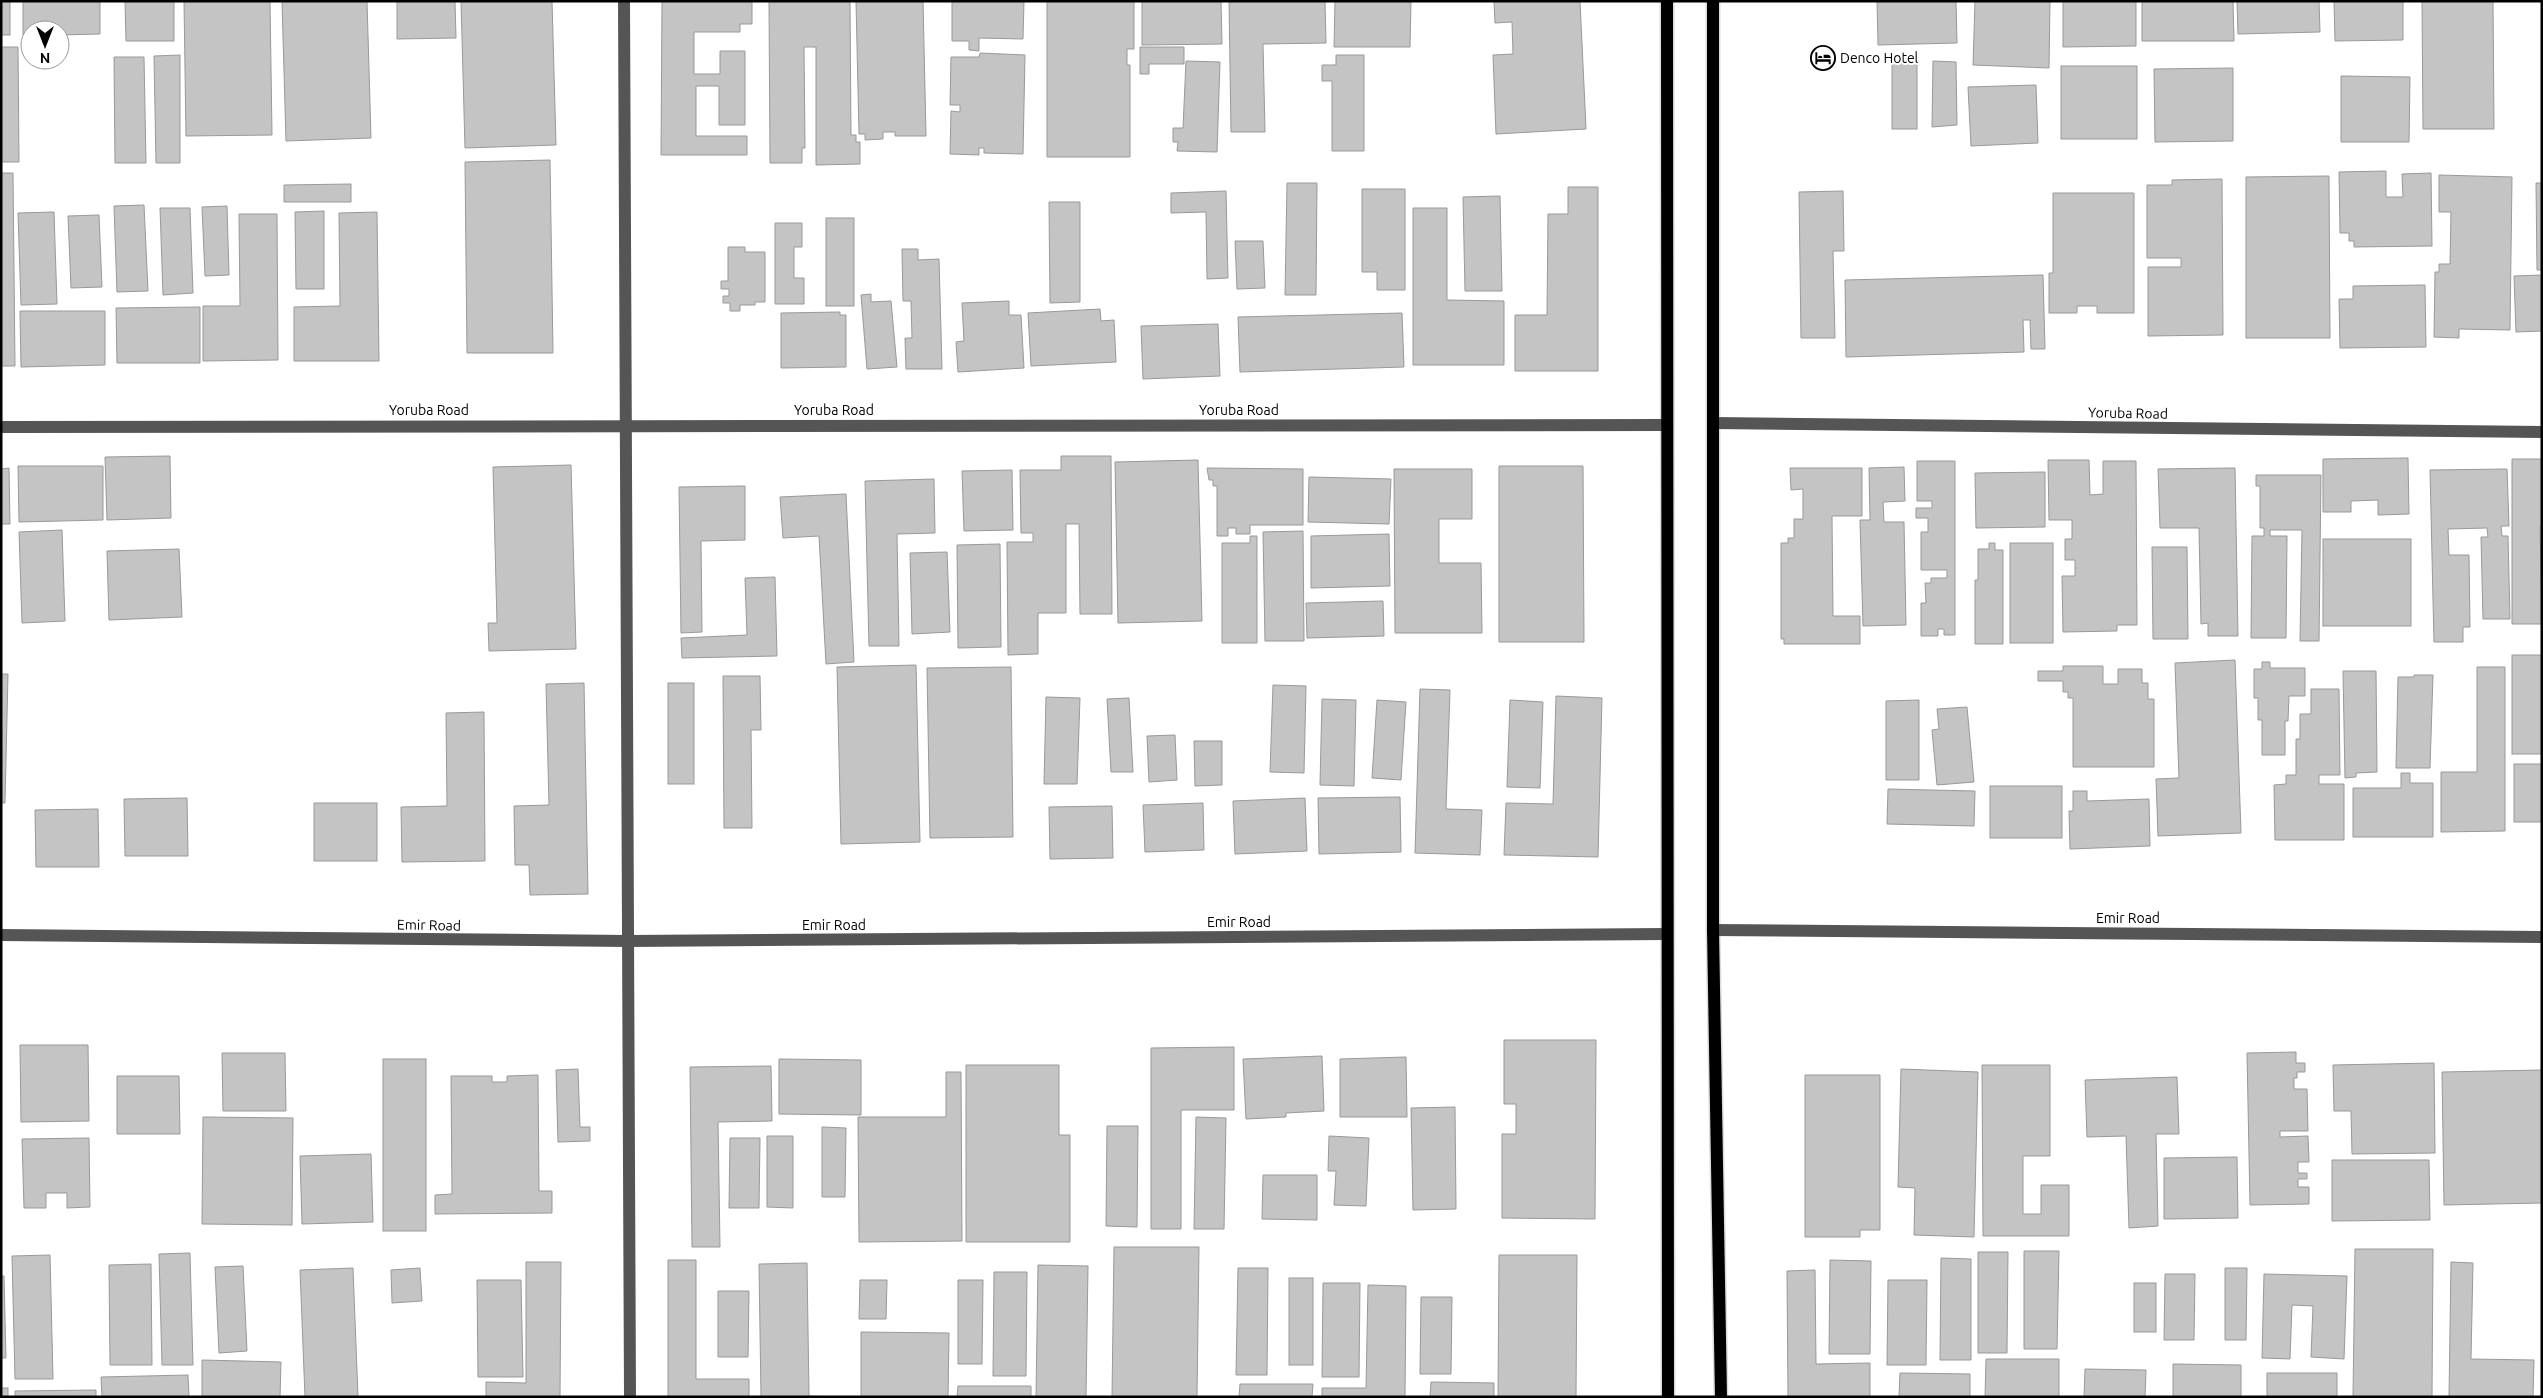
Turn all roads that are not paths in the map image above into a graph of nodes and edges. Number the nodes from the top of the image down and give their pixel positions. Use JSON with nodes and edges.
{"nodes":[{"id":1,"x":624,"y":1,"type":"edge"},
{"id":2,"x":1667,"y":1,"type":"edge"},
{"id":3,"x":1713,"y":1,"type":"edge"},
{"id":4,"x":1713,"y":423,"type":"junction"},
{"id":5,"x":626,"y":425,"type":"junction"},
{"id":6,"x":1667,"y":425,"type":"junction"},
{"id":7,"x":1,"y":427,"type":"edge"},
{"id":8,"x":2542,"y":432,"type":"edge"},
{"id":9,"x":1713,"y":930,"type":"junction"},
{"id":10,"x":1667,"y":934,"type":"junction"},
{"id":11,"x":1,"y":935,"type":"edge"},
{"id":12,"x":2542,"y":937,"type":"edge"},
{"id":13,"x":628,"y":942,"type":"junction"},
{"id":14,"x":630,"y":1397,"type":"edge"},
{"id":15,"x":1668,"y":1397,"type":"edge"},
{"id":16,"x":1720,"y":1397,"type":"edge"}],
"edges":[{"from":1,"to":5,"type":"street"},
{"from":2,"to":6,"type":"main road"},
{"from":3,"to":4,"type":"main road"},
{"from":4,"to":8,"type":"street","name":"Yoruba Road"},
{"from":4,"to":9,"type":"main road"},
{"from":5,"to":6,"type":"street","name":"Yoruba Road"},
{"from":5,"to":7,"type":"street","name":"Yoruba Road"},
{"from":5,"to":13,"type":"street"},
{"from":6,"to":10,"type":"main road"},
{"from":9,"to":12,"type":"street","name":"Emir Road"},
{"from":9,"to":16,"type":"main road"},
{"from":10,"to":13,"type":"street","name":"Emir Road"},
{"from":10,"to":15,"type":"main road"},
{"from":11,"to":13,"type":"street","name":"Emir Road"},
{"from":13,"to":14,"type":"street"}]}
